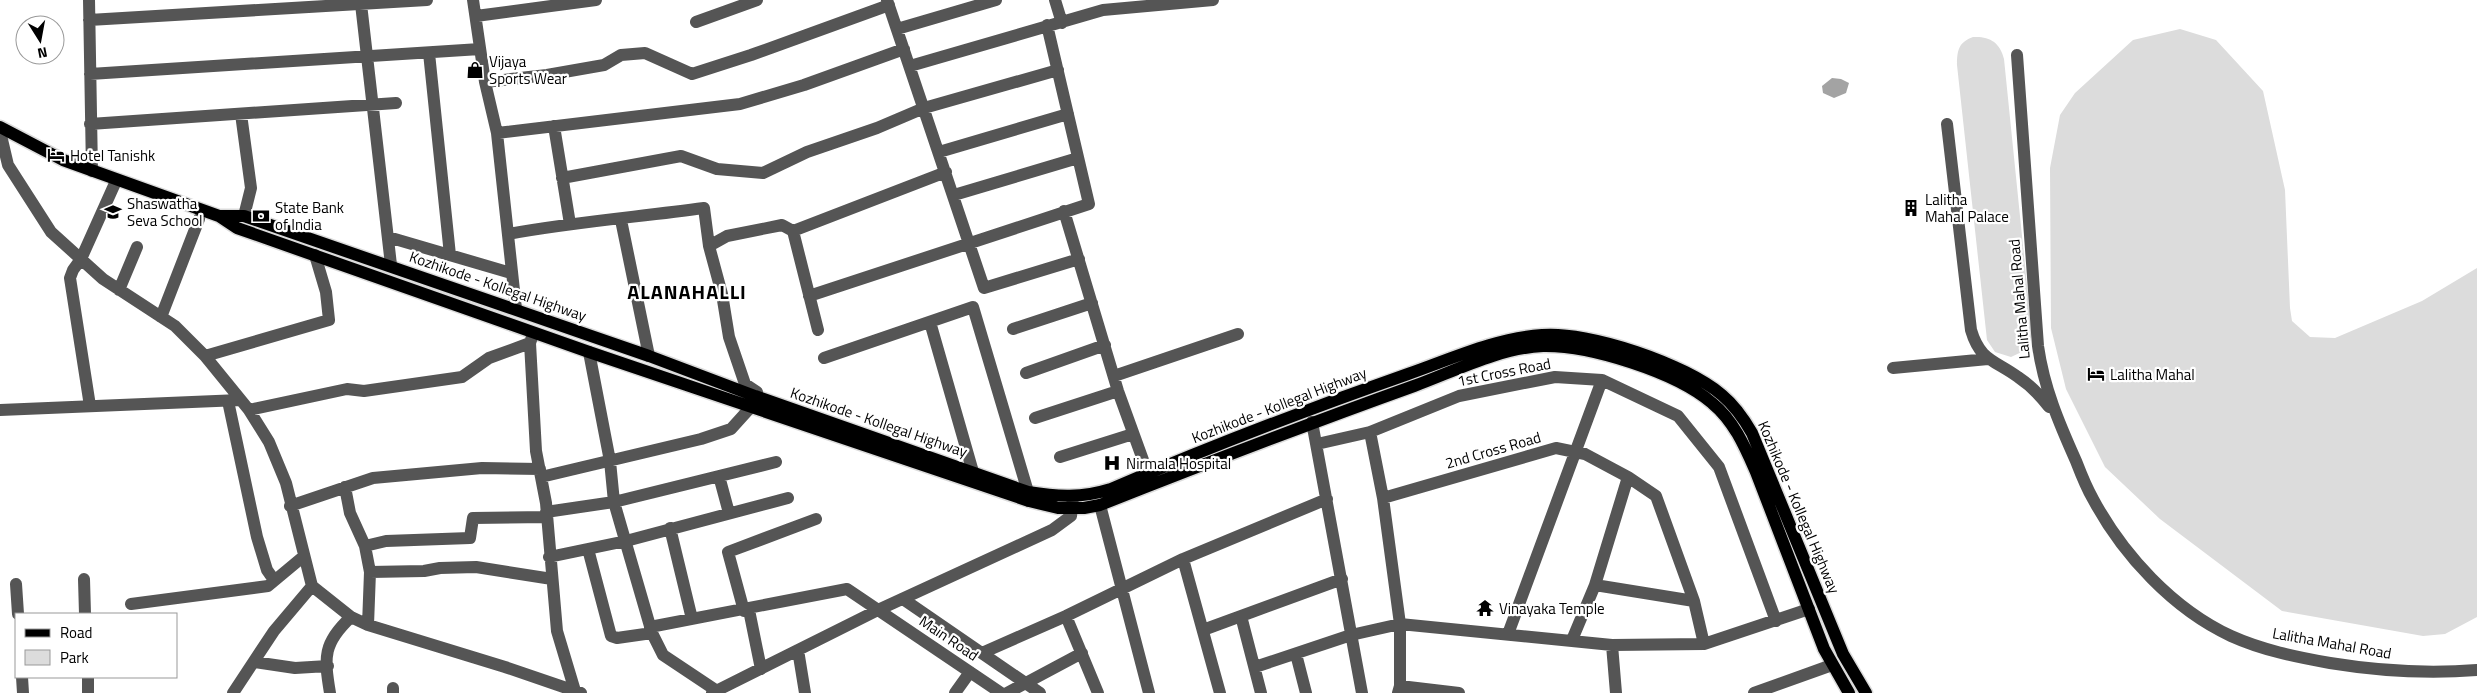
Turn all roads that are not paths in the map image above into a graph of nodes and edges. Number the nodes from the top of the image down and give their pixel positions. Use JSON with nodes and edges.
{"nodes":[{"id":1,"x":89,"y":0,"type":"edge"},
{"id":2,"x":427,"y":0,"type":"edge"},
{"id":3,"x":474,"y":0,"type":"edge"},
{"id":4,"x":596,"y":0,"type":"edge"},
{"id":5,"x":757,"y":0,"type":"edge"},
{"id":6,"x":996,"y":0,"type":"edge"},
{"id":7,"x":1055,"y":0,"type":"edge"},
{"id":8,"x":1213,"y":0,"type":"edge"},
{"id":9,"x":888,"y":2,"type":"edge"},
{"id":10,"x":361,"y":4,"type":"junction"},
{"id":11,"x":960,"y":4,"type":"edge"},
{"id":12,"x":1102,"y":5,"type":"edge"},
{"id":13,"x":476,"y":16,"type":"junction"},
{"id":14,"x":89,"y":20,"type":"junction"},
{"id":15,"x":696,"y":22,"type":"dead end"},
{"id":16,"x":1062,"y":23,"type":"junction"},
{"id":17,"x":1047,"y":25,"type":"junction"},
{"id":18,"x":897,"y":29,"type":"junction"},
{"id":19,"x":480,"y":49,"type":"junction"},
{"id":20,"x":904,"y":49,"type":"junction"},
{"id":21,"x":429,"y":52,"type":"junction"},
{"id":22,"x":2017,"y":56,"type":"dead end"},
{"id":23,"x":367,"y":57,"type":"junction"},
{"id":24,"x":910,"y":66,"type":"junction"},
{"id":25,"x":1058,"y":70,"type":"junction"},
{"id":26,"x":90,"y":74,"type":"junction"},
{"id":27,"x":485,"y":82,"type":"junction"},
{"id":28,"x":396,"y":103,"type":"dead end"},
{"id":29,"x":372,"y":105,"type":"junction"},
{"id":30,"x":924,"y":108,"type":"junction"},
{"id":31,"x":241,"y":114,"type":"junction"},
{"id":32,"x":1068,"y":114,"type":"junction"},
{"id":33,"x":90,"y":124,"type":"junction"},
{"id":34,"x":1947,"y":124,"type":"dead end"},
{"id":35,"x":0,"y":126,"type":"edge"},
{"id":36,"x":554,"y":126,"type":"junction"},
{"id":37,"x":0,"y":131,"type":"edge"},
{"id":38,"x":497,"y":133,"type":"junction"},
{"id":39,"x":939,"y":152,"type":"junction"},
{"id":40,"x":1078,"y":158,"type":"junction"},
{"id":41,"x":92,"y":171,"type":"junction"},
{"id":42,"x":946,"y":172,"type":"junction"},
{"id":43,"x":562,"y":178,"type":"junction"},
{"id":44,"x":116,"y":181,"type":"junction"},
{"id":45,"x":954,"y":194,"type":"junction"},
{"id":46,"x":1064,"y":211,"type":"junction"},
{"id":47,"x":219,"y":216,"type":"junction"},
{"id":48,"x":244,"y":216,"type":"junction"},
{"id":49,"x":199,"y":219,"type":"dead end"},
{"id":50,"x":621,"y":220,"type":"junction"},
{"id":51,"x":570,"y":224,"type":"junction"},
{"id":52,"x":793,"y":230,"type":"junction"},
{"id":53,"x":508,"y":234,"type":"junction"},
{"id":54,"x":388,"y":237,"type":"junction"},
{"id":55,"x":970,"y":242,"type":"junction"},
{"id":56,"x":137,"y":246,"type":"dead end"},
{"id":57,"x":709,"y":246,"type":"junction"},
{"id":58,"x":315,"y":255,"type":"junction"},
{"id":59,"x":450,"y":255,"type":"junction"},
{"id":60,"x":81,"y":259,"type":"junction"},
{"id":61,"x":1079,"y":259,"type":"junction"},
{"id":62,"x":391,"y":265,"type":"junction"},
{"id":63,"x":511,"y":273,"type":"junction"},
{"id":64,"x":984,"y":288,"type":"junction"},
{"id":65,"x":119,"y":290,"type":"junction"},
{"id":66,"x":809,"y":296,"type":"junction"},
{"id":67,"x":1092,"y":303,"type":"junction"},
{"id":68,"x":973,"y":307,"type":"junction"},
{"id":69,"x":516,"y":309,"type":"junction"},
{"id":70,"x":161,"y":317,"type":"junction"},
{"id":71,"x":930,"y":322,"type":"junction"},
{"id":72,"x":1012,"y":329,"type":"dead end"},
{"id":73,"x":818,"y":330,"type":"dead end"},
{"id":74,"x":1238,"y":334,"type":"dead end"},
{"id":75,"x":532,"y":338,"type":"junction"},
{"id":76,"x":1105,"y":345,"type":"junction"},
{"id":77,"x":589,"y":352,"type":"junction"},
{"id":78,"x":205,"y":356,"type":"junction"},
{"id":79,"x":649,"y":356,"type":"junction"},
{"id":80,"x":824,"y":358,"type":"dead end"},
{"id":81,"x":1988,"y":359,"type":"junction"},
{"id":82,"x":1892,"y":368,"type":"dead end"},
{"id":83,"x":1026,"y":373,"type":"dead end"},
{"id":84,"x":1114,"y":376,"type":"junction"},
{"id":85,"x":1602,"y":380,"type":"junction"},
{"id":86,"x":1118,"y":391,"type":"junction"},
{"id":87,"x":234,"y":400,"type":"junction"},
{"id":88,"x":753,"y":402,"type":"junction"},
{"id":89,"x":90,"y":406,"type":"junction"},
{"id":90,"x":0,"y":410,"type":"edge"},
{"id":91,"x":249,"y":410,"type":"junction"},
{"id":92,"x":2056,"y":417,"type":"junction"},
{"id":93,"x":1035,"y":418,"type":"dead end"},
{"id":94,"x":1312,"y":422,"type":"junction"},
{"id":95,"x":1370,"y":432,"type":"junction"},
{"id":96,"x":1133,"y":434,"type":"junction"},
{"id":97,"x":1317,"y":444,"type":"junction"},
{"id":98,"x":1574,"y":452,"type":"junction"},
{"id":99,"x":1060,"y":457,"type":"dead end"},
{"id":100,"x":610,"y":460,"type":"junction"},
{"id":101,"x":776,"y":462,"type":"dead end"},
{"id":102,"x":973,"y":472,"type":"junction"},
{"id":103,"x":540,"y":473,"type":"junction"},
{"id":104,"x":719,"y":476,"type":"junction"},
{"id":105,"x":1628,"y":477,"type":"junction"},
{"id":106,"x":1150,"y":479,"type":"junction"},
{"id":107,"x":345,"y":487,"type":"junction"},
{"id":108,"x":1028,"y":496,"type":"junction"},
{"id":109,"x":788,"y":498,"type":"dead end"},
{"id":110,"x":1383,"y":498,"type":"junction"},
{"id":111,"x":1327,"y":499,"type":"junction"},
{"id":112,"x":614,"y":502,"type":"junction"},
{"id":113,"x":1073,"y":503,"type":"junction"},
{"id":114,"x":1100,"y":505,"type":"junction"},
{"id":115,"x":290,"y":506,"type":"junction"},
{"id":116,"x":729,"y":513,"type":"junction"},
{"id":117,"x":547,"y":514,"type":"junction"},
{"id":118,"x":816,"y":519,"type":"dead end"},
{"id":119,"x":670,"y":528,"type":"junction"},
{"id":120,"x":626,"y":541,"type":"junction"},
{"id":121,"x":365,"y":546,"type":"junction"},
{"id":122,"x":588,"y":549,"type":"junction"},
{"id":123,"x":304,"y":556,"type":"junction"},
{"id":124,"x":549,"y":557,"type":"junction"},
{"id":125,"x":1183,"y":559,"type":"junction"},
{"id":126,"x":370,"y":572,"type":"junction"},
{"id":127,"x":84,"y":579,"type":"dead end"},
{"id":128,"x":552,"y":579,"type":"junction"},
{"id":129,"x":1342,"y":579,"type":"junction"},
{"id":130,"x":274,"y":580,"type":"junction"},
{"id":131,"x":16,"y":584,"type":"dead end"},
{"id":132,"x":1595,"y":585,"type":"junction"},
{"id":133,"x":312,"y":586,"type":"junction"},
{"id":134,"x":1123,"y":588,"type":"junction"},
{"id":135,"x":903,"y":599,"type":"junction"},
{"id":136,"x":1694,"y":601,"type":"junction"},
{"id":137,"x":131,"y":604,"type":"dead end"},
{"id":138,"x":1810,"y":609,"type":"junction"},
{"id":139,"x":746,"y":610,"type":"junction"},
{"id":140,"x":878,"y":610,"type":"junction"},
{"id":141,"x":18,"y":613,"type":"edge"},
{"id":142,"x":85,"y":613,"type":"edge"},
{"id":143,"x":1066,"y":616,"type":"junction"},
{"id":144,"x":1241,"y":616,"type":"junction"},
{"id":145,"x":351,"y":617,"type":"junction"},
{"id":146,"x":692,"y":619,"type":"junction"},
{"id":147,"x":1776,"y":620,"type":"junction"},
{"id":148,"x":1400,"y":624,"type":"junction"},
{"id":149,"x":368,"y":625,"type":"junction"},
{"id":150,"x":651,"y":630,"type":"junction"},
{"id":151,"x":1203,"y":630,"type":"junction"},
{"id":152,"x":1351,"y":634,"type":"junction"},
{"id":153,"x":1508,"y":634,"type":"junction"},
{"id":154,"x":1572,"y":640,"type":"junction"},
{"id":155,"x":1704,"y":644,"type":"junction"},
{"id":156,"x":1612,"y":645,"type":"junction"},
{"id":157,"x":798,"y":650,"type":"junction"},
{"id":158,"x":982,"y":653,"type":"junction"},
{"id":159,"x":1082,"y":653,"type":"junction"},
{"id":160,"x":1296,"y":654,"type":"junction"},
{"id":161,"x":254,"y":662,"type":"junction"},
{"id":162,"x":1832,"y":664,"type":"junction"},
{"id":163,"x":328,"y":666,"type":"junction"},
{"id":164,"x":1255,"y":668,"type":"junction"},
{"id":165,"x":761,"y":669,"type":"junction"},
{"id":166,"x":2477,"y":670,"type":"edge"},
{"id":167,"x":970,"y":672,"type":"junction"},
{"id":168,"x":22,"y":678,"type":"edge"},
{"id":169,"x":88,"y":678,"type":"edge"},
{"id":170,"x":1025,"y":683,"type":"junction"},
{"id":171,"x":1399,"y":689,"type":"edge"},
{"id":172,"x":578,"y":692,"type":"edge"},
{"id":173,"x":716,"y":692,"type":"edge"},
{"id":174,"x":23,"y":693,"type":"edge"},
{"id":175,"x":88,"y":693,"type":"edge"},
{"id":176,"x":233,"y":693,"type":"edge"},
{"id":177,"x":330,"y":693,"type":"edge"},
{"id":178,"x":805,"y":693,"type":"edge"},
{"id":179,"x":955,"y":693,"type":"edge"},
{"id":180,"x":1001,"y":693,"type":"edge"},
{"id":181,"x":1007,"y":693,"type":"edge"},
{"id":182,"x":1040,"y":693,"type":"edge"},
{"id":183,"x":1098,"y":693,"type":"edge"},
{"id":184,"x":1149,"y":693,"type":"edge"},
{"id":185,"x":1220,"y":693,"type":"edge"},
{"id":186,"x":1261,"y":693,"type":"edge"},
{"id":187,"x":1306,"y":693,"type":"edge"},
{"id":188,"x":1362,"y":693,"type":"edge"},
{"id":189,"x":1459,"y":693,"type":"edge"},
{"id":190,"x":1616,"y":693,"type":"edge"},
{"id":191,"x":1754,"y":693,"type":"edge"},
{"id":192,"x":1849,"y":693,"type":"edge"},
{"id":193,"x":1866,"y":693,"type":"edge"}],
"edges":[{"from":1,"to":14,"type":"street"},
{"from":2,"to":10,"type":"street"},
{"from":3,"to":13,"type":"street"},
{"from":4,"to":13,"type":"street"},
{"from":5,"to":15,"type":"street"},
{"from":6,"to":11,"type":"street"},
{"from":7,"to":16,"type":"street"},
{"from":8,"to":12,"type":"street"},
{"from":9,"to":18,"type":"street"},
{"from":9,"to":27,"type":"street"},
{"from":10,"to":14,"type":"street"},
{"from":10,"to":23,"type":"street"},
{"from":11,"to":18,"type":"street"},
{"from":12,"to":16,"type":"street"},
{"from":13,"to":19,"type":"street"},
{"from":14,"to":26,"type":"street"},
{"from":16,"to":17,"type":"street"},
{"from":17,"to":24,"type":"street"},
{"from":17,"to":25,"type":"street"},
{"from":18,"to":20,"type":"street"},
{"from":19,"to":21,"type":"street"},
{"from":19,"to":27,"type":"street"},
{"from":20,"to":24,"type":"street"},
{"from":20,"to":36,"type":"street"},
{"from":21,"to":23,"type":"street"},
{"from":21,"to":59,"type":"street"},
{"from":22,"to":92,"type":"street","name":"Lalitha Mahal Road"},
{"from":23,"to":26,"type":"street"},
{"from":23,"to":29,"type":"street"},
{"from":24,"to":30,"type":"street"},
{"from":25,"to":30,"type":"street"},
{"from":25,"to":32,"type":"street"},
{"from":26,"to":33,"type":"street"},
{"from":27,"to":38,"type":"street"},
{"from":28,"to":29,"type":"street"},
{"from":29,"to":31,"type":"street"},
{"from":29,"to":54,"type":"street"},
{"from":30,"to":39,"type":"street"},
{"from":30,"to":43,"type":"street"},
{"from":31,"to":33,"type":"street"},
{"from":31,"to":48,"type":"street"},
{"from":32,"to":39,"type":"street"},
{"from":32,"to":40,"type":"street"},
{"from":33,"to":41,"type":"street"},
{"from":34,"to":81,"type":"street","name":"Lalitha Mahal Road"},
{"from":35,"to":41,"type":"main road","name":"Kozhikode - Kollegal Highway"},
{"from":36,"to":38,"type":"street"},
{"from":36,"to":43,"type":"street"},
{"from":37,"to":60,"type":"street"},
{"from":38,"to":53,"type":"street"},
{"from":39,"to":42,"type":"street"},
{"from":40,"to":45,"type":"street"},
{"from":40,"to":46,"type":"street"},
{"from":41,"to":44,"type":"main road","name":"Kozhikode - Kollegal Highway"},
{"from":42,"to":45,"type":"street"},
{"from":42,"to":52,"type":"street"},
{"from":43,"to":51,"type":"street"},
{"from":44,"to":47,"type":"main road","name":"Kozhikode - Kollegal Highway"},
{"from":44,"to":60,"type":"street"},
{"from":45,"to":55,"type":"street"},
{"from":46,"to":55,"type":"street"},
{"from":46,"to":61,"type":"street"},
{"from":47,"to":48,"type":"main road","name":"Kozhikode - Kollegal Highway"},
{"from":47,"to":58,"type":"main road","name":"Kozhikode - Kollegal Highway"},
{"from":48,"to":62,"type":"main road","name":"Kozhikode - Kollegal Highway"},
{"from":49,"to":70,"type":"street"},
{"from":50,"to":51,"type":"street"},
{"from":50,"to":57,"type":"street"},
{"from":50,"to":79,"type":"street"},
{"from":51,"to":53,"type":"street"},
{"from":52,"to":57,"type":"street"},
{"from":52,"to":66,"type":"street"},
{"from":53,"to":63,"type":"street"},
{"from":54,"to":59,"type":"street"},
{"from":54,"to":62,"type":"street"},
{"from":55,"to":64,"type":"street"},
{"from":55,"to":66,"type":"street"},
{"from":56,"to":65,"type":"street"},
{"from":57,"to":88,"type":"street"},
{"from":58,"to":75,"type":"main road","name":"Kozhikode - Kollegal Highway"},
{"from":58,"to":78,"type":"street"},
{"from":59,"to":63,"type":"street"},
{"from":60,"to":65,"type":"street"},
{"from":60,"to":89,"type":"street"},
{"from":61,"to":64,"type":"street"},
{"from":61,"to":67,"type":"street"},
{"from":62,"to":69,"type":"main road","name":"Kozhikode - Kollegal Highway"},
{"from":63,"to":69,"type":"street"},
{"from":64,"to":68,"type":"street"},
{"from":65,"to":70,"type":"street"},
{"from":66,"to":73,"type":"street"},
{"from":67,"to":72,"type":"street"},
{"from":67,"to":76,"type":"street"},
{"from":68,"to":71,"type":"street"},
{"from":68,"to":108,"type":"street"},
{"from":69,"to":79,"type":"main road","name":"Kozhikode - Kollegal Highway"},
{"from":70,"to":78,"type":"street"},
{"from":71,"to":80,"type":"street"},
{"from":71,"to":102,"type":"street"},
{"from":74,"to":84,"type":"street"},
{"from":75,"to":77,"type":"main road","name":"Kozhikode - Kollegal Highway"},
{"from":75,"to":91,"type":"street"},
{"from":75,"to":103,"type":"street"},
{"from":76,"to":83,"type":"street"},
{"from":76,"to":84,"type":"street"},
{"from":77,"to":88,"type":"main road","name":"Kozhikode - Kollegal Highway"},
{"from":77,"to":100,"type":"street"},
{"from":78,"to":87,"type":"street"},
{"from":79,"to":88,"type":"main road","name":"Kozhikode - Kollegal Highway"},
{"from":81,"to":82,"type":"street"},
{"from":81,"to":92,"type":"street","name":"Lalitha Mahal Road"},
{"from":84,"to":86,"type":"street"},
{"from":85,"to":95,"type":"street","name":"1st Cross Road"},
{"from":85,"to":98,"type":"street"},
{"from":85,"to":147,"type":"street","name":"1st Cross Road"},
{"from":86,"to":93,"type":"street"},
{"from":86,"to":96,"type":"street"},
{"from":87,"to":89,"type":"street"},
{"from":87,"to":91,"type":"street"},
{"from":87,"to":130,"type":"street"},
{"from":88,"to":100,"type":"street"},
{"from":88,"to":102,"type":"main road","name":"Kozhikode - Kollegal Highway"},
{"from":88,"to":108,"type":"main road","name":"Kozhikode - Kollegal Highway"},
{"from":89,"to":90,"type":"street"},
{"from":91,"to":115,"type":"street"},
{"from":92,"to":166,"type":"street","name":"Lalitha Mahal Road"},
{"from":94,"to":97,"type":"street"},
{"from":94,"to":106,"type":"main road","name":"Kozhikode - Kollegal Highway"},
{"from":94,"to":138,"type":"main road","name":"Kozhikode - Kollegal Highway"},
{"from":95,"to":97,"type":"street","name":"1st Cross Road"},
{"from":95,"to":110,"type":"street"},
{"from":96,"to":99,"type":"street"},
{"from":96,"to":106,"type":"street"},
{"from":97,"to":111,"type":"street"},
{"from":98,"to":105,"type":"street","name":"2nd Cross Road"},
{"from":98,"to":110,"type":"street","name":"2nd Cross Road"},
{"from":98,"to":153,"type":"street"},
{"from":100,"to":103,"type":"street"},
{"from":100,"to":112,"type":"street"},
{"from":101,"to":104,"type":"street"},
{"from":102,"to":108,"type":"main road","name":"Kozhikode - Kollegal Highway"},
{"from":103,"to":107,"type":"street"},
{"from":103,"to":117,"type":"street"},
{"from":104,"to":112,"type":"street"},
{"from":104,"to":116,"type":"street"},
{"from":105,"to":132,"type":"street"},
{"from":105,"to":136,"type":"street","name":"2nd Cross Road"},
{"from":106,"to":113,"type":"main road","name":"Kozhikode - Kollegal Highway"},
{"from":106,"to":114,"type":"main road","name":"Kozhikode - Kollegal Highway"},
{"from":106,"to":193,"type":"main road","name":"Kozhikode - Kollegal Highway"},
{"from":107,"to":115,"type":"street"},
{"from":107,"to":121,"type":"street"},
{"from":108,"to":113,"type":"main road","name":"Kozhikode - Kollegal Highway"},
{"from":109,"to":116,"type":"street"},
{"from":110,"to":148,"type":"street"},
{"from":111,"to":125,"type":"street"},
{"from":111,"to":129,"type":"street"},
{"from":112,"to":117,"type":"street"},
{"from":112,"to":120,"type":"street"},
{"from":113,"to":114,"type":"main road","name":"Kozhikode - Kollegal Highway"},
{"from":113,"to":135,"type":"street"},
{"from":114,"to":134,"type":"street"},
{"from":115,"to":123,"type":"street"},
{"from":116,"to":119,"type":"street"},
{"from":117,"to":121,"type":"street"},
{"from":117,"to":124,"type":"street"},
{"from":118,"to":139,"type":"street"},
{"from":119,"to":120,"type":"street"},
{"from":119,"to":146,"type":"street"},
{"from":120,"to":122,"type":"street"},
{"from":120,"to":150,"type":"street"},
{"from":121,"to":126,"type":"street"},
{"from":122,"to":124,"type":"street"},
{"from":122,"to":150,"type":"street","name":"Main Road"},
{"from":123,"to":130,"type":"street"},
{"from":123,"to":133,"type":"street"},
{"from":124,"to":128,"type":"street"},
{"from":125,"to":134,"type":"street"},
{"from":125,"to":151,"type":"street"},
{"from":126,"to":128,"type":"street"},
{"from":126,"to":149,"type":"street"},
{"from":127,"to":142,"type":"street"},
{"from":128,"to":172,"type":"street"},
{"from":129,"to":144,"type":"street"},
{"from":129,"to":152,"type":"street"},
{"from":130,"to":137,"type":"street"},
{"from":131,"to":141,"type":"street"},
{"from":132,"to":136,"type":"street"},
{"from":132,"to":154,"type":"street"},
{"from":133,"to":145,"type":"street"},
{"from":133,"to":161,"type":"street"},
{"from":134,"to":143,"type":"street"},
{"from":134,"to":184,"type":"street"},
{"from":135,"to":140,"type":"street"},
{"from":135,"to":158,"type":"street"},
{"from":136,"to":155,"type":"street","name":"2nd Cross Road"},
{"from":138,"to":147,"type":"street"},
{"from":138,"to":162,"type":"main road","name":"Kozhikode - Kollegal Highway"},
{"from":139,"to":140,"type":"street","name":"Main Road"},
{"from":139,"to":146,"type":"street","name":"Main Road"},
{"from":139,"to":165,"type":"street"},
{"from":140,"to":157,"type":"street"},
{"from":140,"to":167,"type":"street","name":"Main Road"},
{"from":143,"to":158,"type":"street"},
{"from":143,"to":159,"type":"street"},
{"from":144,"to":151,"type":"street"},
{"from":144,"to":164,"type":"street"},
{"from":145,"to":149,"type":"street"},
{"from":145,"to":163,"type":"street"},
{"from":146,"to":150,"type":"street","name":"Main Road"},
{"from":147,"to":155,"type":"street"},
{"from":148,"to":152,"type":"street"},
{"from":148,"to":153,"type":"street"},
{"from":148,"to":171,"type":"street"},
{"from":149,"to":172,"type":"street"},
{"from":150,"to":173,"type":"street"},
{"from":151,"to":185,"type":"street"},
{"from":152,"to":160,"type":"street"},
{"from":152,"to":188,"type":"street"},
{"from":153,"to":154,"type":"street"},
{"from":154,"to":156,"type":"street"},
{"from":155,"to":156,"type":"street"},
{"from":156,"to":190,"type":"street"},
{"from":157,"to":165,"type":"street"},
{"from":157,"to":178,"type":"street"},
{"from":158,"to":170,"type":"street"},
{"from":159,"to":170,"type":"street"},
{"from":159,"to":183,"type":"street"},
{"from":160,"to":164,"type":"street"},
{"from":160,"to":187,"type":"street"},
{"from":161,"to":163,"type":"street"},
{"from":161,"to":176,"type":"street"},
{"from":162,"to":191,"type":"street"},
{"from":162,"to":192,"type":"main road","name":"Kozhikode - Kollegal Highway"},
{"from":163,"to":177,"type":"street"},
{"from":164,"to":186,"type":"street"},
{"from":165,"to":173,"type":"street"},
{"from":167,"to":179,"type":"street"},
{"from":167,"to":180,"type":"street","name":"Main Road"},
{"from":168,"to":174,"type":"street"},
{"from":169,"to":175,"type":"street"},
{"from":170,"to":181,"type":"street"},
{"from":170,"to":182,"type":"street"},
{"from":171,"to":189,"type":"street"}]}
